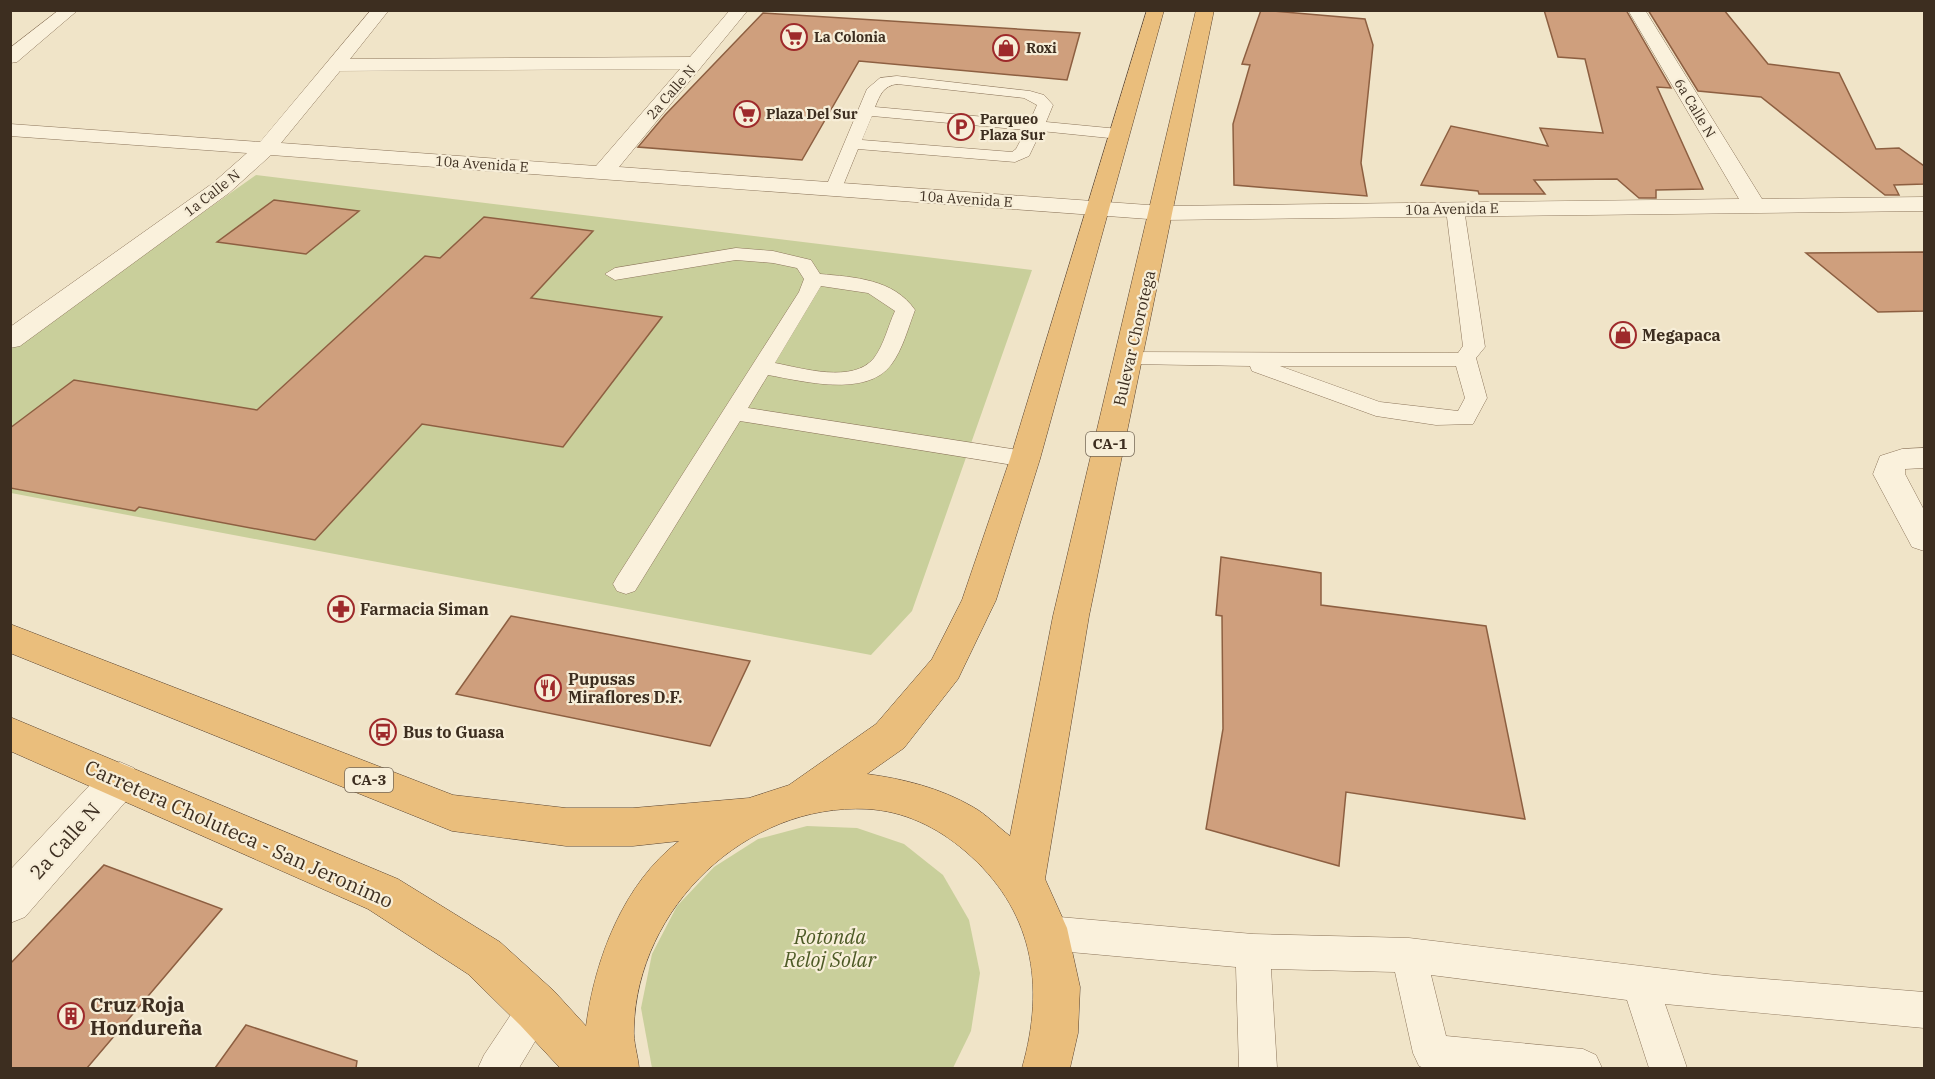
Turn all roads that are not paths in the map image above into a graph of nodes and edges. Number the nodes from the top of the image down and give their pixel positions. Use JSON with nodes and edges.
{"nodes":[{"id":1,"x":70,"y":10,"type":"edge"},
{"id":2,"x":381,"y":10,"type":"edge"},
{"id":3,"x":740,"y":10,"type":"edge"},
{"id":4,"x":1156,"y":10,"type":"edge"},
{"id":5,"x":1205,"y":10,"type":"edge"},
{"id":6,"x":1636,"y":10,"type":"edge"},
{"id":7,"x":10,"y":58,"type":"edge"},
{"id":8,"x":696,"y":63,"type":"junction"},
{"id":9,"x":335,"y":65,"type":"junction"},
{"id":10,"x":866,"y":111,"type":"junction"},
{"id":11,"x":1036,"y":126,"type":"junction"},
{"id":12,"x":10,"y":130,"type":"edge"},
{"id":13,"x":1119,"y":134,"type":"junction"},
{"id":14,"x":852,"y":144,"type":"junction"},
{"id":15,"x":265,"y":149,"type":"junction"},
{"id":16,"x":602,"y":172,"type":"junction"},
{"id":17,"x":834,"y":189,"type":"junction"},
{"id":18,"x":1924,"y":204,"type":"edge"},
{"id":19,"x":1754,"y":205,"type":"junction"},
{"id":20,"x":1097,"y":208,"type":"junction"},
{"id":21,"x":1455,"y":209,"type":"junction"},
{"id":22,"x":1162,"y":213,"type":"junction"},
{"id":23,"x":615,"y":274,"type":"dead end"},
{"id":24,"x":814,"y":279,"type":"junction"},
{"id":25,"x":10,"y":340,"type":"edge"},
{"id":26,"x":1129,"y":358,"type":"junction"},
{"id":27,"x":1465,"y":358,"type":"junction"},
{"id":28,"x":1241,"y":359,"type":"junction"},
{"id":29,"x":762,"y":368,"type":"junction"},
{"id":30,"x":733,"y":413,"type":"junction"},
{"id":31,"x":1924,"y":458,"type":"edge"},
{"id":32,"x":1025,"y":459,"type":"junction"},
{"id":33,"x":1924,"y":539,"type":"edge"},
{"id":34,"x":626,"y":584,"type":"dead end"},
{"id":35,"x":10,"y":638,"type":"edge"},
{"id":36,"x":10,"y":733,"type":"edge"},
{"id":37,"x":120,"y":780,"type":"junction"},
{"id":38,"x":804,"y":795,"type":"junction"},
{"id":39,"x":748,"y":816,"type":"junction"},
{"id":40,"x":1023,"y":879,"type":"junction"},
{"id":41,"x":10,"y":902,"type":"edge"},
{"id":42,"x":1048,"y":933,"type":"junction"},
{"id":43,"x":1253,"y":951,"type":"junction"},
{"id":44,"x":1409,"y":955,"type":"junction"},
{"id":45,"x":1639,"y":982,"type":"junction"},
{"id":46,"x":537,"y":1008,"type":"junction"},
{"id":47,"x":1924,"y":1010,"type":"edge"},
{"id":48,"x":497,"y":1068,"type":"edge"},
{"id":49,"x":592,"y":1068,"type":"edge"},
{"id":50,"x":615,"y":1068,"type":"edge"},
{"id":51,"x":1046,"y":1068,"type":"edge"},
{"id":52,"x":1258,"y":1068,"type":"edge"},
{"id":53,"x":1583,"y":1068,"type":"edge"},
{"id":54,"x":1668,"y":1068,"type":"edge"}],
"edges":[{"from":1,"to":7,"type":"street"},
{"from":2,"to":9,"type":"street","name":"1a Calle N"},
{"from":3,"to":8,"type":"street","name":"2a Calle N"},
{"from":4,"to":13,"type":"highway"},
{"from":5,"to":22,"type":"highway","name":"Bulevar Chorotega","number":"CA-1"},
{"from":6,"to":19,"type":"street","name":"6a Calle N"},
{"from":8,"to":9,"type":"street"},
{"from":8,"to":16,"type":"street","name":"2a Calle N"},
{"from":9,"to":15,"type":"street","name":"1a Calle N"},
{"from":10,"to":11,"type":"lane"},
{"from":10,"to":11,"type":"lane"},
{"from":10,"to":14,"type":"lane"},
{"from":11,"to":13,"type":"lane"},
{"from":11,"to":14,"type":"lane"},
{"from":12,"to":15,"type":"street","name":"10a Avenida E"},
{"from":13,"to":20,"type":"highway"},
{"from":14,"to":17,"type":"lane"},
{"from":15,"to":16,"type":"street","name":"10a Avenida E"},
{"from":15,"to":25,"type":"street","name":"1a Calle N"},
{"from":16,"to":17,"type":"street","name":"10a Avenida E"},
{"from":17,"to":20,"type":"street","name":"10a Avenida E"},
{"from":18,"to":19,"type":"street","name":"10a Avenida E"},
{"from":19,"to":21,"type":"street","name":"10a Avenida E"},
{"from":20,"to":22,"type":"street","name":"10a Avenida E"},
{"from":20,"to":32,"type":"highway"},
{"from":21,"to":22,"type":"street","name":"10a Avenida E"},
{"from":21,"to":27,"type":"lane"},
{"from":22,"to":26,"type":"highway","name":"Bulevar Chorotega","number":"CA-1"},
{"from":23,"to":24,"type":"lane"},
{"from":24,"to":29,"type":"lane"},
{"from":24,"to":29,"type":"lane"},
{"from":26,"to":28,"type":"lane"},
{"from":26,"to":40,"type":"highway","name":"Bulevar Chorotega","number":"CA-1"},
{"from":27,"to":28,"type":"lane"},
{"from":27,"to":28,"type":"lane"},
{"from":29,"to":30,"type":"lane"},
{"from":30,"to":32,"type":"lane"},
{"from":30,"to":34,"type":"lane"},
{"from":31,"to":33,"type":"street"},
{"from":32,"to":38,"type":"highway"},
{"from":35,"to":39,"type":"highway","number":"CA-3"},
{"from":36,"to":37,"type":"highway","name":"Carretera Choluteca - San Jeronimo"},
{"from":37,"to":41,"type":"street","name":"2a Calle N"},
{"from":37,"to":46,"type":"highway","name":"Carretera Choluteca - San Jeronimo"},
{"from":38,"to":39,"type":"highway"},
{"from":38,"to":40,"type":"highway"},
{"from":39,"to":50,"type":"highway"},
{"from":40,"to":42,"type":"highway"},
{"from":42,"to":43,"type":"lane"},
{"from":42,"to":51,"type":"highway"},
{"from":43,"to":44,"type":"lane"},
{"from":43,"to":52,"type":"lane"},
{"from":44,"to":45,"type":"lane"},
{"from":44,"to":53,"type":"lane"},
{"from":45,"to":47,"type":"lane"},
{"from":45,"to":54,"type":"lane"},
{"from":46,"to":48,"type":"lane"},
{"from":46,"to":49,"type":"highway","name":"Carretera Choluteca - San Jeronimo"}]}
